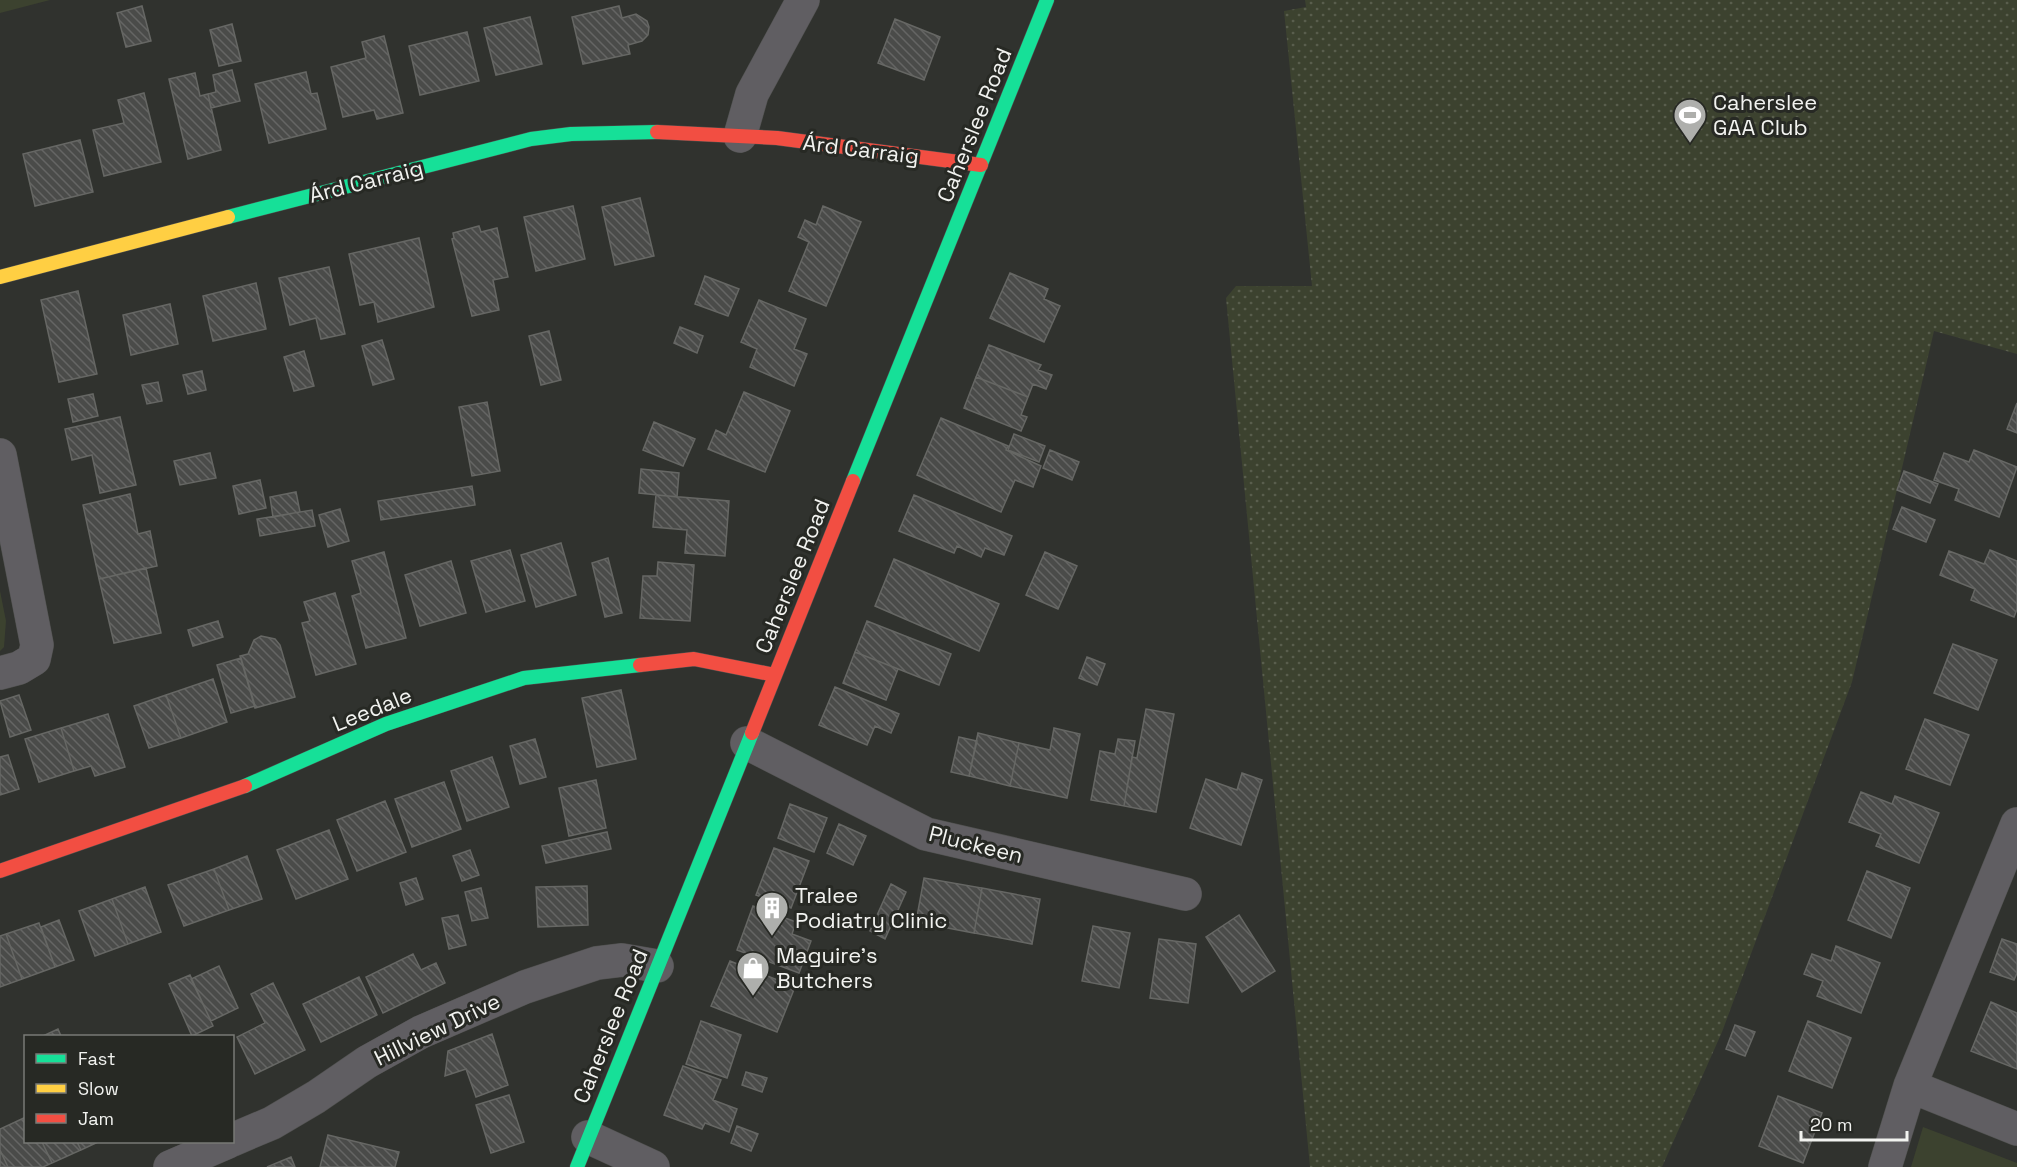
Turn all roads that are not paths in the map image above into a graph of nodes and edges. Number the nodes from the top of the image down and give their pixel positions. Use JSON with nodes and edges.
{"nodes":[{"id":1,"x":803,"y":0,"type":"edge"},
{"id":2,"x":1047,"y":0,"type":"edge"},
{"id":3,"x":740,"y":136,"type":"junction"},
{"id":4,"x":981,"y":165,"type":"junction"},
{"id":5,"x":0,"y":277,"type":"edge"},
{"id":6,"x":0,"y":455,"type":"edge"},
{"id":7,"x":0,"y":673,"type":"edge"},
{"id":8,"x":775,"y":675,"type":"junction"},
{"id":9,"x":747,"y":743,"type":"junction"},
{"id":10,"x":2017,"y":824,"type":"edge"},
{"id":11,"x":0,"y":871,"type":"edge"},
{"id":12,"x":1185,"y":894,"type":"dead end"},
{"id":13,"x":657,"y":966,"type":"junction"},
{"id":14,"x":1910,"y":1086,"type":"junction"},
{"id":15,"x":2017,"y":1129,"type":"edge"},
{"id":16,"x":234,"y":1139,"type":"edge"},
{"id":17,"x":225,"y":1143,"type":"edge"},
{"id":18,"x":582,"y":1152,"type":"edge"},
{"id":19,"x":170,"y":1167,"type":"edge"},
{"id":20,"x":653,"y":1167,"type":"edge"},
{"id":21,"x":1885,"y":1167,"type":"edge"}],
"edges":[{"from":1,"to":3,"type":"street"},
{"from":2,"to":4,"type":"street","name":"Caherslee Road"},
{"from":3,"to":4,"type":"street","name":"Árd Carraig"},
{"from":3,"to":5,"type":"street","name":"Árd Carraig"},
{"from":4,"to":8,"type":"street","name":"Caherslee Road"},
{"from":6,"to":7,"type":"street"},
{"from":8,"to":9,"type":"street","name":"Caherslee Road"},
{"from":8,"to":11,"type":"street","name":"Leedale"},
{"from":9,"to":12,"type":"street","name":"Pluckeen"},
{"from":9,"to":13,"type":"street","name":"Caherslee Road"},
{"from":10,"to":14,"type":"street"},
{"from":13,"to":16,"type":"street","name":"Hillview Drive"},
{"from":13,"to":18,"type":"street","name":"Caherslee Road"},
{"from":14,"to":15,"type":"street"},
{"from":14,"to":21,"type":"street"},
{"from":17,"to":19,"type":"street","name":"Hillview Drive"},
{"from":18,"to":20,"type":"street"}]}
